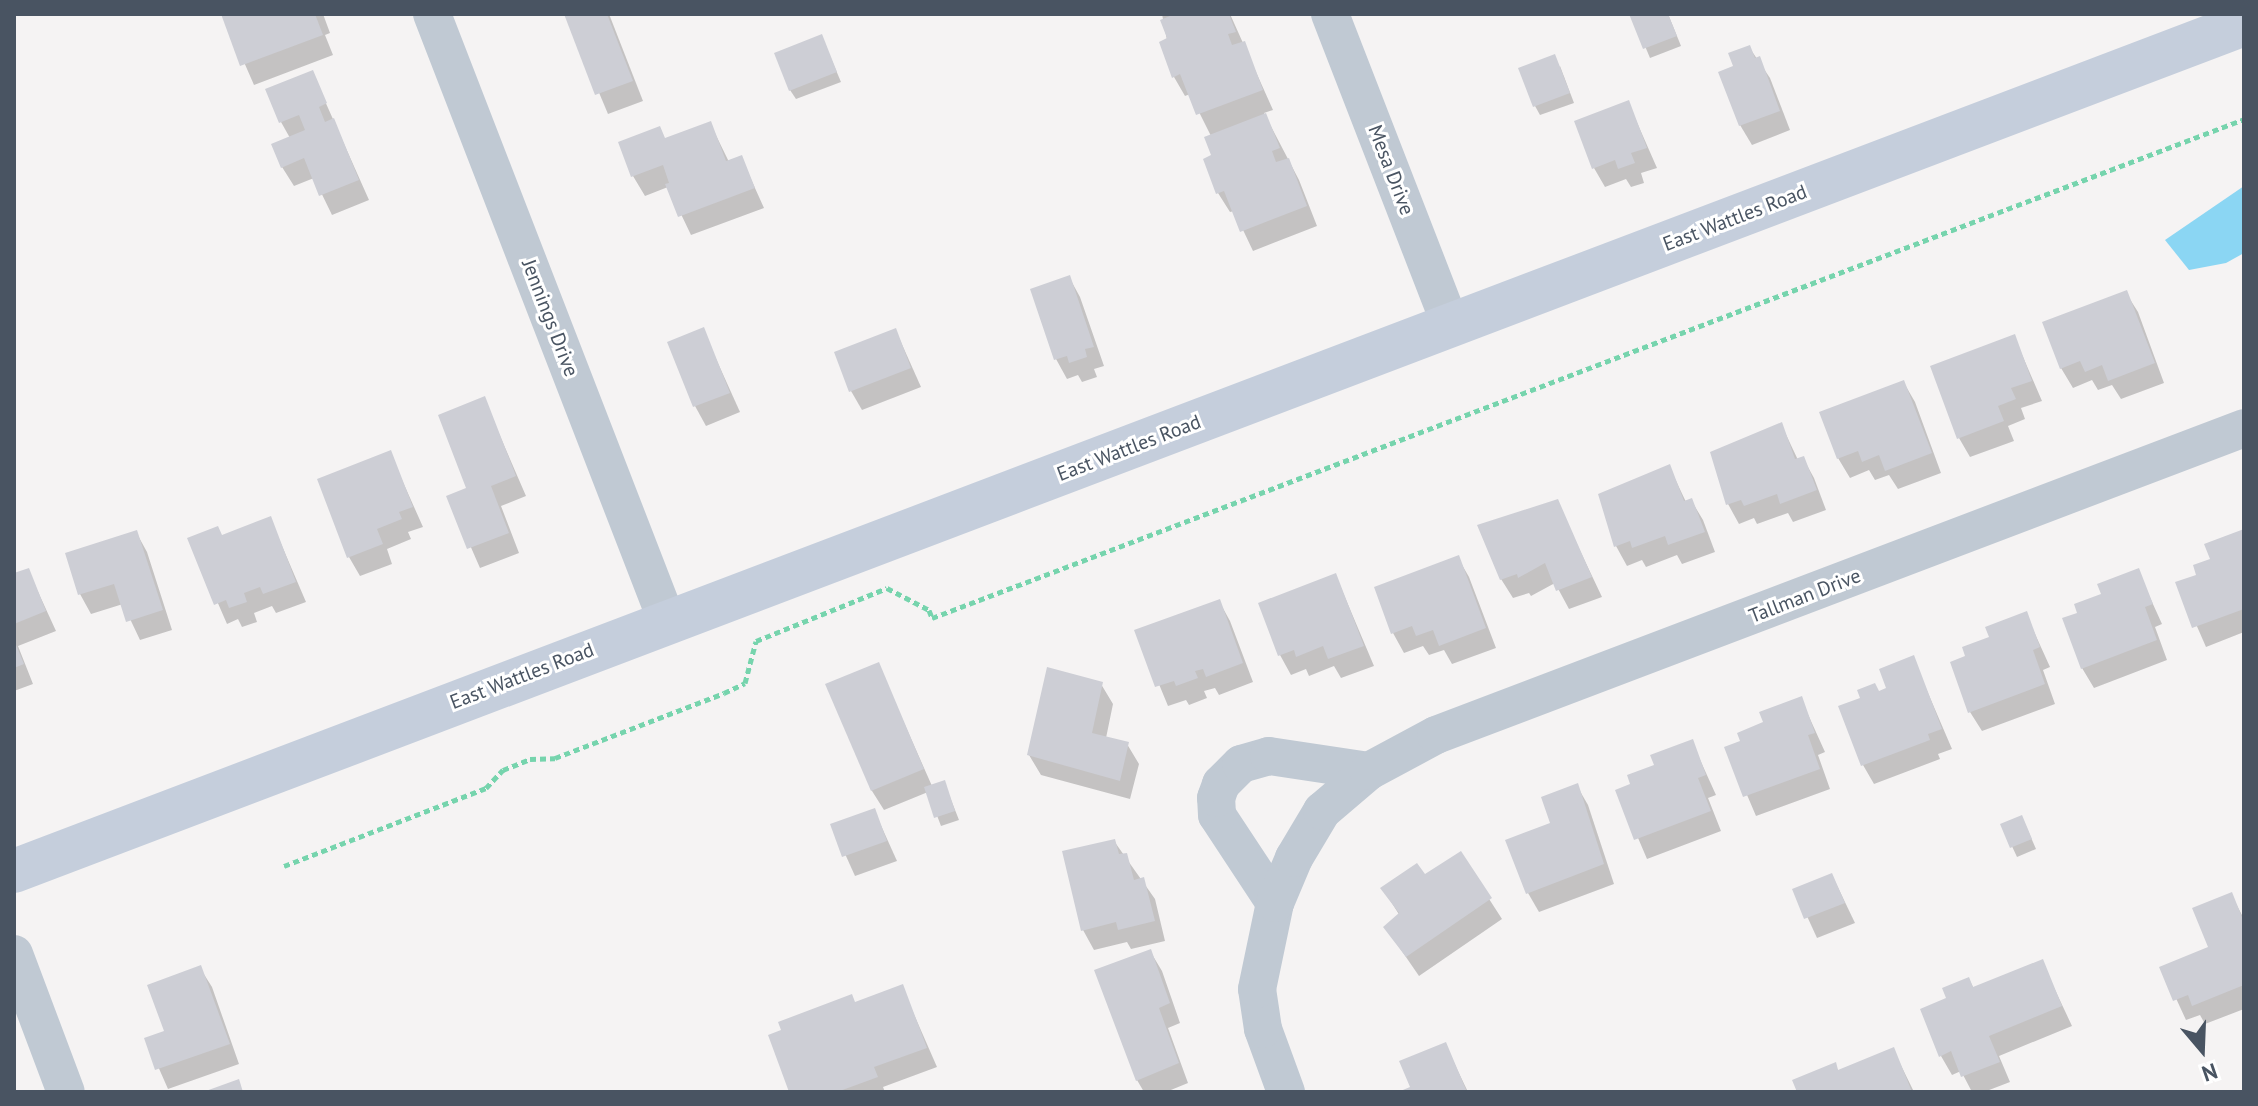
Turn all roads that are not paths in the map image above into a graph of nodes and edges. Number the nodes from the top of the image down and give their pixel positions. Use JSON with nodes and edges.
{"nodes":[{"id":1,"x":432,"y":14,"type":"edge"},
{"id":2,"x":1330,"y":14,"type":"edge"},
{"id":3,"x":2244,"y":24,"type":"edge"},
{"id":4,"x":1451,"y":326,"type":"junction"},
{"id":5,"x":2244,"y":428,"type":"edge"},
{"id":6,"x":667,"y":621,"type":"junction"},
{"id":7,"x":1369,"y":771,"type":"junction"},
{"id":8,"x":14,"y":871,"type":"edge"},
{"id":9,"x":1275,"y":903,"type":"junction"},
{"id":10,"x":14,"y":954,"type":"edge"},
{"id":11,"x":66,"y":1092,"type":"edge"},
{"id":12,"x":1286,"y":1092,"type":"edge"}],
"edges":[{"from":1,"to":6,"type":"street","name":"Jennings Drive"},
{"from":2,"to":4,"type":"street","name":"Mesa Drive"},
{"from":3,"to":4,"type":"main road","name":"East Wattles Road"},
{"from":4,"to":6,"type":"main road","name":"East Wattles Road"},
{"from":5,"to":7,"type":"street","name":"Tallman Drive"},
{"from":6,"to":8,"type":"main road","name":"East Wattles Road"},
{"from":7,"to":9,"type":"street","name":"Tallman Drive"},
{"from":7,"to":9,"type":"street"},
{"from":9,"to":12,"type":"street","name":"Tallman Drive"},
{"from":10,"to":11,"type":"street"}]}
